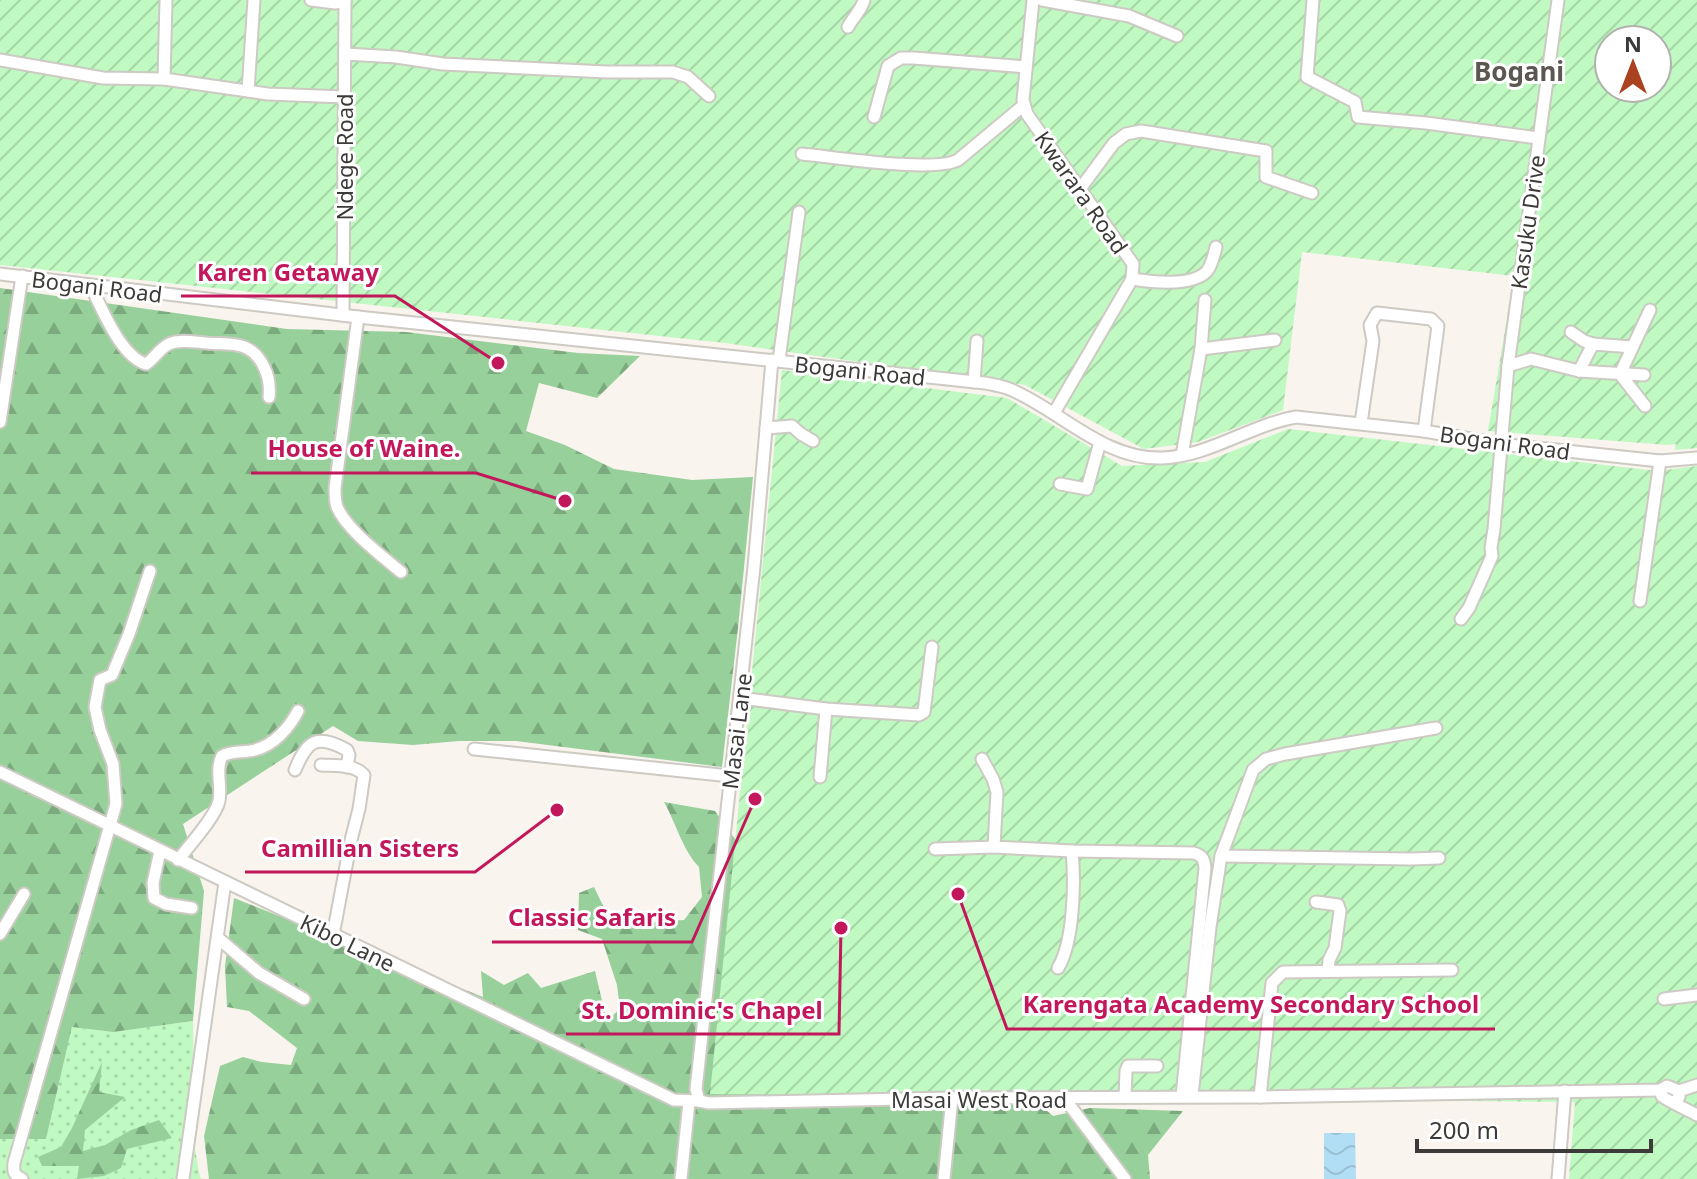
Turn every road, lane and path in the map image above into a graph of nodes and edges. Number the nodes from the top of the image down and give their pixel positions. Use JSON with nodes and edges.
{"nodes":[{"id":1,"x":166,"y":0,"type":"edge"},
{"id":2,"x":254,"y":0,"type":"edge"},
{"id":3,"x":311,"y":0,"type":"edge"},
{"id":4,"x":864,"y":0,"type":"edge"},
{"id":5,"x":1033,"y":0,"type":"edge"},
{"id":6,"x":1042,"y":0,"type":"edge"},
{"id":7,"x":1313,"y":0,"type":"edge"},
{"id":8,"x":1558,"y":0,"type":"edge"},
{"id":9,"x":345,"y":1,"type":"edge"},
{"id":10,"x":848,"y":27,"type":"dead end"},
{"id":11,"x":1177,"y":36,"type":"dead end"},
{"id":12,"x":345,"y":54,"type":"junction"},
{"id":13,"x":0,"y":60,"type":"edge"},
{"id":14,"x":1026,"y":67,"type":"junction"},
{"id":15,"x":164,"y":79,"type":"junction"},
{"id":16,"x":248,"y":91,"type":"junction"},
{"id":17,"x":709,"y":96,"type":"dead end"},
{"id":18,"x":344,"y":97,"type":"junction"},
{"id":19,"x":1024,"y":105,"type":"junction"},
{"id":20,"x":874,"y":117,"type":"dead end"},
{"id":21,"x":1538,"y":138,"type":"junction"},
{"id":22,"x":802,"y":154,"type":"dead end"},
{"id":23,"x":1080,"y":189,"type":"junction"},
{"id":24,"x":1312,"y":193,"type":"dead end"},
{"id":25,"x":799,"y":212,"type":"dead end"},
{"id":26,"x":1216,"y":247,"type":"dead end"},
{"id":27,"x":0,"y":274,"type":"edge"},
{"id":28,"x":22,"y":276,"type":"junction"},
{"id":29,"x":1132,"y":279,"type":"junction"},
{"id":30,"x":90,"y":285,"type":"junction"},
{"id":31,"x":1205,"y":300,"type":"dead end"},
{"id":32,"x":1650,"y":310,"type":"dead end"},
{"id":33,"x":343,"y":315,"type":"junction"},
{"id":34,"x":358,"y":317,"type":"junction"},
{"id":35,"x":1571,"y":332,"type":"dead end"},
{"id":36,"x":1275,"y":340,"type":"dead end"},
{"id":37,"x":977,"y":341,"type":"dead end"},
{"id":38,"x":1593,"y":344,"type":"junction"},
{"id":39,"x":1632,"y":347,"type":"junction"},
{"id":40,"x":1201,"y":349,"type":"junction"},
{"id":41,"x":775,"y":360,"type":"junction"},
{"id":42,"x":1508,"y":366,"type":"junction"},
{"id":43,"x":1579,"y":371,"type":"junction"},
{"id":44,"x":1620,"y":374,"type":"junction"},
{"id":45,"x":1644,"y":375,"type":"dead end"},
{"id":46,"x":974,"y":382,"type":"junction"},
{"id":47,"x":269,"y":397,"type":"dead end"},
{"id":48,"x":1645,"y":406,"type":"dead end"},
{"id":49,"x":1054,"y":413,"type":"junction"},
{"id":50,"x":0,"y":422,"type":"edge"},
{"id":51,"x":1361,"y":423,"type":"junction"},
{"id":52,"x":766,"y":428,"type":"junction"},
{"id":53,"x":1424,"y":431,"type":"junction"},
{"id":54,"x":813,"y":441,"type":"dead end"},
{"id":55,"x":1100,"y":442,"type":"junction"},
{"id":56,"x":1500,"y":444,"type":"junction"},
{"id":57,"x":1182,"y":455,"type":"junction"},
{"id":58,"x":1697,"y":458,"type":"edge"},
{"id":59,"x":1660,"y":461,"type":"junction"},
{"id":60,"x":1060,"y":484,"type":"dead end"},
{"id":61,"x":150,"y":571,"type":"dead end"},
{"id":62,"x":401,"y":572,"type":"dead end"},
{"id":63,"x":1640,"y":601,"type":"dead end"},
{"id":64,"x":1461,"y":619,"type":"dead end"},
{"id":65,"x":932,"y":647,"type":"dead end"},
{"id":66,"x":740,"y":698,"type":"junction"},
{"id":67,"x":826,"y":709,"type":"junction"},
{"id":68,"x":298,"y":711,"type":"dead end"},
{"id":69,"x":1436,"y":728,"type":"dead end"},
{"id":70,"x":474,"y":749,"type":"dead end"},
{"id":71,"x":982,"y":759,"type":"dead end"},
{"id":72,"x":321,"y":765,"type":"dead end"},
{"id":73,"x":347,"y":767,"type":"junction"},
{"id":74,"x":295,"y":770,"type":"dead end"},
{"id":75,"x":0,"y":772,"type":"edge"},
{"id":76,"x":730,"y":776,"type":"junction"},
{"id":77,"x":820,"y":777,"type":"dead end"},
{"id":78,"x":109,"y":826,"type":"junction"},
{"id":79,"x":994,"y":847,"type":"junction"},
{"id":80,"x":935,"y":849,"type":"dead end"},
{"id":81,"x":160,"y":851,"type":"junction"},
{"id":82,"x":1072,"y":851,"type":"junction"},
{"id":83,"x":1221,"y":856,"type":"junction"},
{"id":84,"x":1439,"y":858,"type":"dead end"},
{"id":85,"x":178,"y":860,"type":"junction"},
{"id":86,"x":225,"y":882,"type":"junction"},
{"id":87,"x":24,"y":894,"type":"dead end"},
{"id":88,"x":1316,"y":902,"type":"dead end"},
{"id":89,"x":192,"y":908,"type":"dead end"},
{"id":90,"x":0,"y":934,"type":"edge"},
{"id":91,"x":333,"y":935,"type":"junction"},
{"id":92,"x":218,"y":938,"type":"junction"},
{"id":93,"x":1058,"y":968,"type":"dead end"},
{"id":94,"x":1452,"y":970,"type":"dead end"},
{"id":95,"x":1328,"y":971,"type":"junction"},
{"id":96,"x":1697,"y":995,"type":"edge"},
{"id":97,"x":304,"y":999,"type":"dead end"},
{"id":98,"x":1664,"y":999,"type":"dead end"},
{"id":99,"x":1157,"y":1066,"type":"dead end"},
{"id":100,"x":1697,"y":1085,"type":"edge"},
{"id":101,"x":1565,"y":1091,"type":"junction"},
{"id":102,"x":1187,"y":1096,"type":"junction"},
{"id":103,"x":1125,"y":1097,"type":"junction"},
{"id":104,"x":1260,"y":1097,"type":"junction"},
{"id":105,"x":1677,"y":1097,"type":"junction"},
{"id":106,"x":952,"y":1098,"type":"junction"},
{"id":107,"x":1065,"y":1099,"type":"junction"},
{"id":108,"x":694,"y":1101,"type":"junction"},
{"id":109,"x":1697,"y":1115,"type":"edge"},
{"id":110,"x":22,"y":1179,"type":"edge"},
{"id":111,"x":183,"y":1179,"type":"edge"},
{"id":112,"x":681,"y":1179,"type":"edge"},
{"id":113,"x":944,"y":1179,"type":"edge"},
{"id":114,"x":1125,"y":1179,"type":"edge"},
{"id":115,"x":1558,"y":1179,"type":"edge"}],
"edges":[{"from":1,"to":15,"type":"street"},
{"from":2,"to":16,"type":"street"},
{"from":3,"to":9,"type":"street"},
{"from":4,"to":10,"type":"street"},
{"from":5,"to":14,"type":"street","name":"Kwarara Road"},
{"from":6,"to":11,"type":"street"},
{"from":7,"to":21,"type":"street"},
{"from":8,"to":21,"type":"street","name":"Kasuku Drive"},
{"from":9,"to":12,"type":"street","name":"Ndege Road"},
{"from":12,"to":17,"type":"street"},
{"from":12,"to":18,"type":"street","name":"Ndege Road"},
{"from":13,"to":15,"type":"street"},
{"from":14,"to":19,"type":"street","name":"Kwarara Road"},
{"from":14,"to":20,"type":"street"},
{"from":15,"to":16,"type":"street"},
{"from":16,"to":18,"type":"street"},
{"from":18,"to":33,"type":"street","name":"Ndege Road"},
{"from":19,"to":22,"type":"street"},
{"from":19,"to":23,"type":"street","name":"Kwarara Road"},
{"from":21,"to":42,"type":"street","name":"Kasuku Drive"},
{"from":23,"to":24,"type":"street"},
{"from":23,"to":29,"type":"street","name":"Kwarara Road"},
{"from":25,"to":41,"type":"street","name":"Masai Lane"},
{"from":26,"to":29,"type":"street"},
{"from":27,"to":28,"type":"street","name":"Bogani Road"},
{"from":28,"to":30,"type":"street","name":"Bogani Road"},
{"from":28,"to":50,"type":"street"},
{"from":29,"to":49,"type":"street","name":"Kwarara Road"},
{"from":30,"to":33,"type":"street","name":"Bogani Road"},
{"from":30,"to":47,"type":"street"},
{"from":31,"to":40,"type":"street"},
{"from":32,"to":39,"type":"street"},
{"from":33,"to":34,"type":"street","name":"Bogani Road"},
{"from":34,"to":41,"type":"street","name":"Bogani Road"},
{"from":34,"to":62,"type":"street"},
{"from":35,"to":38,"type":"street"},
{"from":36,"to":40,"type":"street"},
{"from":37,"to":46,"type":"street"},
{"from":38,"to":39,"type":"street"},
{"from":38,"to":43,"type":"street"},
{"from":39,"to":44,"type":"street"},
{"from":40,"to":57,"type":"street"},
{"from":41,"to":46,"type":"street","name":"Bogani Road"},
{"from":41,"to":52,"type":"street","name":"Masai Lane"},
{"from":42,"to":43,"type":"street"},
{"from":42,"to":56,"type":"street","name":"Kasuku Drive"},
{"from":43,"to":44,"type":"street"},
{"from":44,"to":45,"type":"street"},
{"from":44,"to":48,"type":"street"},
{"from":46,"to":49,"type":"street","name":"Bogani Road"},
{"from":49,"to":55,"type":"street","name":"Bogani Road"},
{"from":51,"to":53,"type":"street","name":"Bogani Road"},
{"from":51,"to":53,"type":"street"},
{"from":51,"to":57,"type":"street","name":"Bogani Road"},
{"from":52,"to":54,"type":"street"},
{"from":52,"to":66,"type":"street","name":"Masai Lane"},
{"from":53,"to":56,"type":"street","name":"Bogani Road"},
{"from":55,"to":57,"type":"street","name":"Bogani Road"},
{"from":55,"to":60,"type":"street"},
{"from":56,"to":59,"type":"street","name":"Bogani Road"},
{"from":56,"to":64,"type":"street","name":"Kasuku Drive"},
{"from":58,"to":59,"type":"street","name":"Bogani Road"},
{"from":59,"to":63,"type":"street"},
{"from":61,"to":78,"type":"street"},
{"from":65,"to":67,"type":"street"},
{"from":66,"to":67,"type":"street"},
{"from":66,"to":76,"type":"street","name":"Masai Lane"},
{"from":67,"to":77,"type":"street"},
{"from":68,"to":85,"type":"street"},
{"from":69,"to":83,"type":"street"},
{"from":70,"to":76,"type":"street"},
{"from":71,"to":79,"type":"street"},
{"from":72,"to":73,"type":"street"},
{"from":73,"to":74,"type":"street"},
{"from":73,"to":91,"type":"street"},
{"from":75,"to":78,"type":"street","name":"Kibo Lane"},
{"from":76,"to":108,"type":"street","name":"Masai Lane"},
{"from":78,"to":81,"type":"street","name":"Kibo Lane"},
{"from":78,"to":110,"type":"street"},
{"from":79,"to":80,"type":"street"},
{"from":79,"to":82,"type":"street"},
{"from":81,"to":85,"type":"street","name":"Kibo Lane"},
{"from":81,"to":89,"type":"street"},
{"from":82,"to":93,"type":"street"},
{"from":82,"to":102,"type":"street"},
{"from":83,"to":84,"type":"street"},
{"from":83,"to":102,"type":"street"},
{"from":85,"to":86,"type":"street","name":"Kibo Lane"},
{"from":86,"to":91,"type":"street","name":"Kibo Lane"},
{"from":86,"to":92,"type":"street"},
{"from":87,"to":90,"type":"street"},
{"from":88,"to":95,"type":"street"},
{"from":91,"to":108,"type":"street","name":"Kibo Lane"},
{"from":92,"to":97,"type":"street"},
{"from":92,"to":111,"type":"street"},
{"from":94,"to":95,"type":"street"},
{"from":95,"to":104,"type":"street"},
{"from":96,"to":98,"type":"street"},
{"from":99,"to":103,"type":"street"},
{"from":100,"to":105,"type":"street"},
{"from":101,"to":104,"type":"street","name":"Masai West Road"},
{"from":101,"to":105,"type":"street","name":"Masai West Road"},
{"from":101,"to":115,"type":"street"},
{"from":102,"to":103,"type":"street","name":"Masai West Road"},
{"from":102,"to":104,"type":"street","name":"Masai West Road"},
{"from":103,"to":107,"type":"street","name":"Masai West Road"},
{"from":105,"to":109,"type":"street"},
{"from":106,"to":107,"type":"street","name":"Masai West Road"},
{"from":106,"to":108,"type":"street","name":"Masai West Road"},
{"from":106,"to":113,"type":"street"},
{"from":107,"to":114,"type":"street"},
{"from":108,"to":112,"type":"street","name":"Masai Lane"}]}
